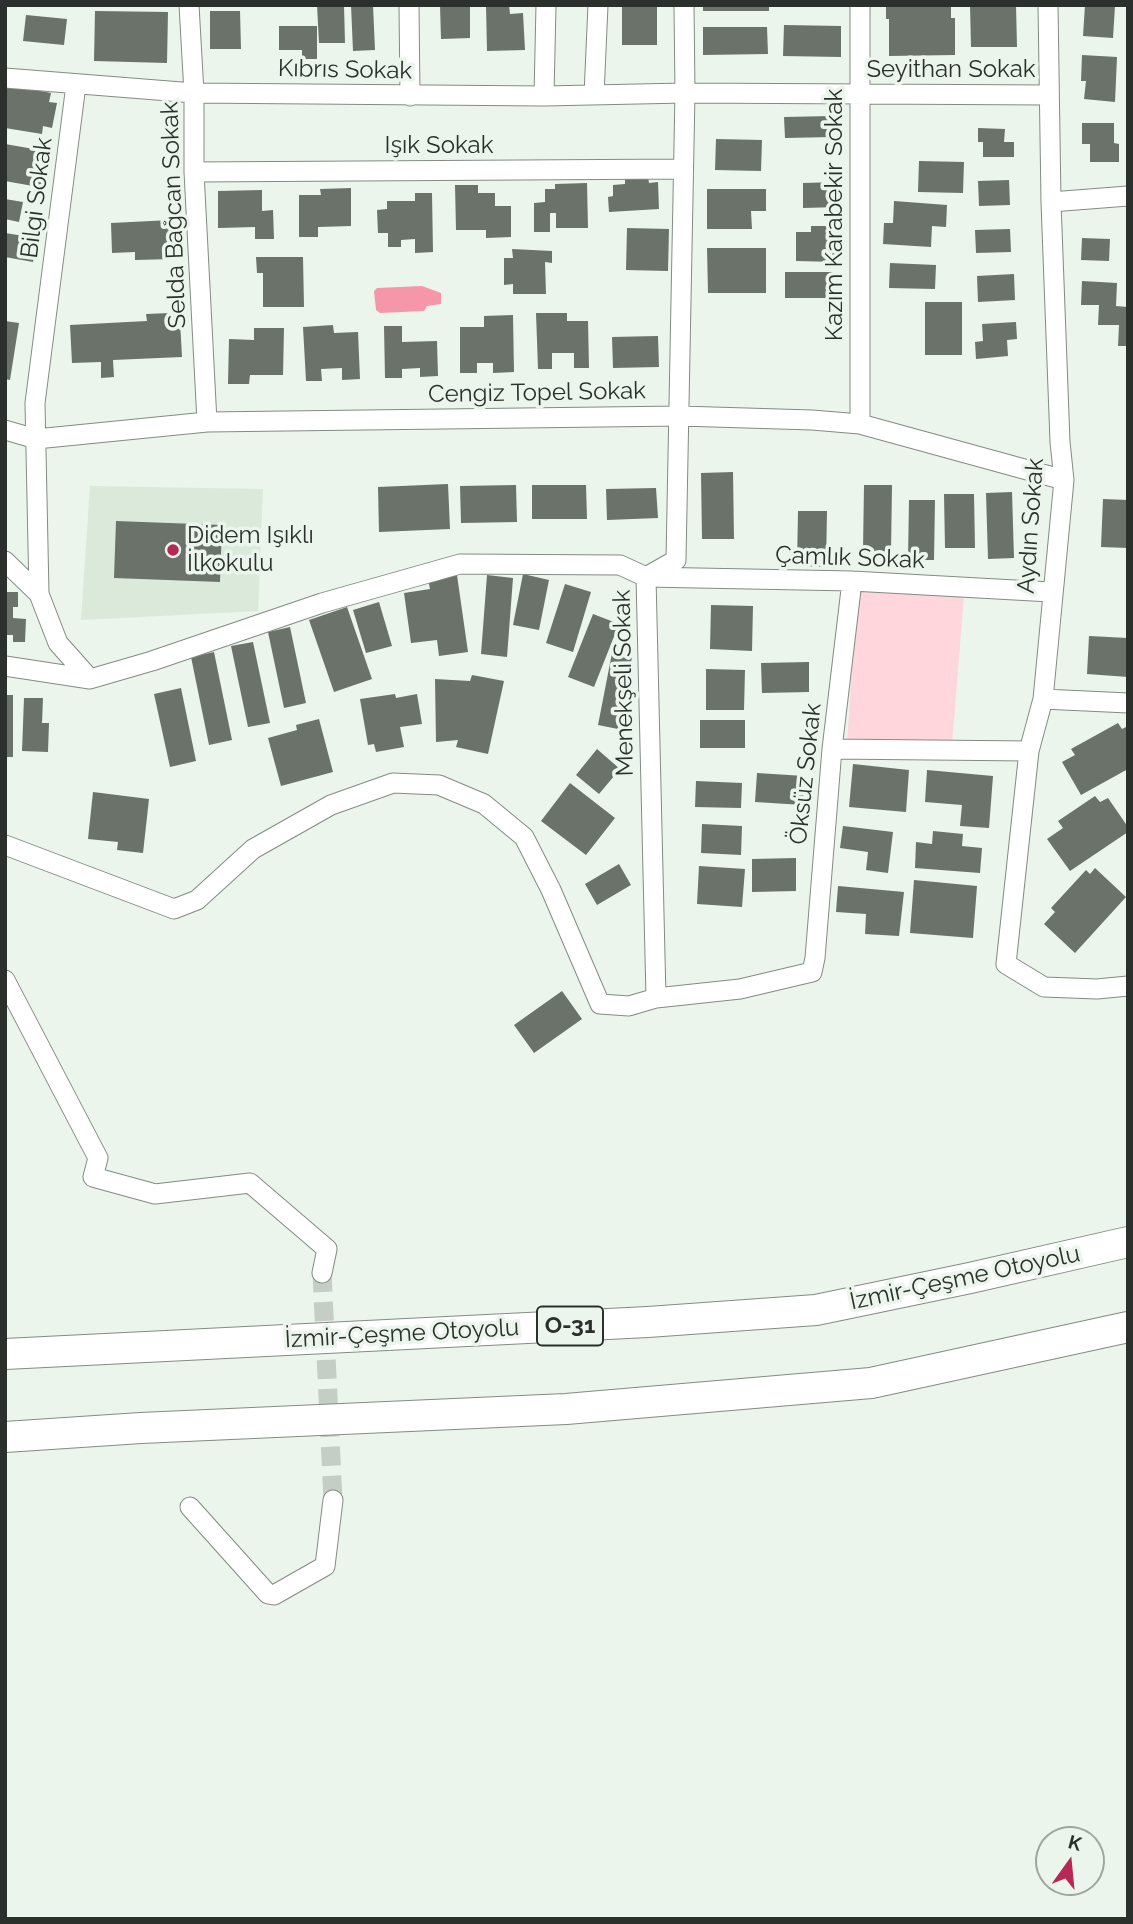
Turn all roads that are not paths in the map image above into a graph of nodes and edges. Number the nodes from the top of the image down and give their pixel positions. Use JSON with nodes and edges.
{"nodes":[{"id":1,"x":189,"y":5,"type":"edge"},
{"id":2,"x":409,"y":5,"type":"edge"},
{"id":3,"x":546,"y":5,"type":"edge"},
{"id":4,"x":598,"y":5,"type":"edge"},
{"id":5,"x":684,"y":5,"type":"edge"},
{"id":6,"x":860,"y":5,"type":"edge"},
{"id":7,"x":1048,"y":5,"type":"edge"},
{"id":8,"x":5,"y":78,"type":"edge"},
{"id":9,"x":76,"y":85,"type":"junction"},
{"id":10,"x":194,"y":93,"type":"junction"},
{"id":11,"x":685,"y":93,"type":"junction"},
{"id":12,"x":859,"y":94,"type":"junction"},
{"id":13,"x":594,"y":95,"type":"junction"},
{"id":14,"x":1049,"y":95,"type":"junction"},
{"id":15,"x":411,"y":96,"type":"junction"},
{"id":16,"x":544,"y":96,"type":"junction"},
{"id":17,"x":683,"y":169,"type":"junction"},
{"id":18,"x":194,"y":172,"type":"junction"},
{"id":19,"x":1128,"y":196,"type":"edge"},
{"id":20,"x":1051,"y":202,"type":"junction"},
{"id":21,"x":680,"y":416,"type":"junction"},
{"id":22,"x":207,"y":422,"type":"junction"},
{"id":23,"x":860,"y":424,"type":"junction"},
{"id":24,"x":5,"y":430,"type":"edge"},
{"id":25,"x":36,"y":439,"type":"junction"},
{"id":26,"x":1064,"y":480,"type":"junction"},
{"id":27,"x":5,"y":561,"type":"edge"},
{"id":28,"x":646,"y":577,"type":"junction"},
{"id":29,"x":852,"y":581,"type":"junction"},
{"id":30,"x":1051,"y":592,"type":"junction"},
{"id":31,"x":39,"y":594,"type":"junction"},
{"id":32,"x":5,"y":666,"type":"edge"},
{"id":33,"x":90,"y":679,"type":"junction"},
{"id":34,"x":1043,"y":699,"type":"junction"},
{"id":35,"x":1128,"y":704,"type":"edge"},
{"id":36,"x":832,"y":749,"type":"junction"},
{"id":37,"x":1029,"y":751,"type":"junction"},
{"id":38,"x":5,"y":845,"type":"edge"},
{"id":39,"x":5,"y":979,"type":"edge"},
{"id":40,"x":1128,"y":986,"type":"edge"},
{"id":41,"x":656,"y":998,"type":"junction"},
{"id":42,"x":1128,"y":1242,"type":"edge"},
{"id":43,"x":322,"y":1273,"type":"tunnel mouth"},
{"id":44,"x":1128,"y":1327,"type":"edge"},
{"id":45,"x":5,"y":1354,"type":"edge"},
{"id":46,"x":5,"y":1437,"type":"edge"},
{"id":47,"x":333,"y":1500,"type":"tunnel mouth"},
{"id":48,"x":190,"y":1507,"type":"dead end"}],
"edges":[{"from":1,"to":10,"type":"street","name":"Selda Bağcan Sokak"},
{"from":2,"to":15,"type":"street"},
{"from":3,"to":16,"type":"street"},
{"from":4,"to":13,"type":"street"},
{"from":5,"to":11,"type":"street","name":"Menekşeli Sokak"},
{"from":6,"to":12,"type":"street","name":"Kazım Karabekir Sokak"},
{"from":7,"to":14,"type":"street","name":"Aydın Sokak"},
{"from":8,"to":9,"type":"street","name":"Kıbrıs Sokak"},
{"from":9,"to":10,"type":"street","name":"Kıbrıs Sokak"},
{"from":9,"to":25,"type":"street","name":"Bilgi Sokak"},
{"from":10,"to":15,"type":"street","name":"Kıbrıs Sokak"},
{"from":10,"to":18,"type":"street","name":"Selda Bağcan Sokak"},
{"from":11,"to":12,"type":"street","name":"Seyithan Sokak"},
{"from":11,"to":13,"type":"street","name":"Kıbrıs Sokak"},
{"from":11,"to":17,"type":"street","name":"Menekşeli Sokak"},
{"from":12,"to":14,"type":"street","name":"Seyithan Sokak"},
{"from":12,"to":23,"type":"street","name":"Kazım Karabekir Sokak"},
{"from":13,"to":16,"type":"street","name":"Kıbrıs Sokak"},
{"from":14,"to":20,"type":"street","name":"Aydın Sokak"},
{"from":15,"to":16,"type":"street","name":"Kıbrıs Sokak"},
{"from":17,"to":18,"type":"street","name":"Işık Sokak"},
{"from":17,"to":21,"type":"street","name":"Menekşeli Sokak"},
{"from":18,"to":22,"type":"street","name":"Selda Bağcan Sokak"},
{"from":19,"to":20,"type":"street"},
{"from":20,"to":26,"type":"street","name":"Aydın Sokak"},
{"from":21,"to":22,"type":"street","name":"Cengiz Topel Sokak"},
{"from":21,"to":23,"type":"street","name":"Cengiz Topel Sokak"},
{"from":21,"to":28,"type":"street","name":"Menekşeli Sokak"},
{"from":22,"to":25,"type":"street","name":"Cengiz Topel Sokak"},
{"from":23,"to":26,"type":"street","name":"Cengiz Topel Sokak"},
{"from":24,"to":25,"type":"street","name":"Cengiz Topel Sokak"},
{"from":25,"to":31,"type":"street","name":"Bilgi Sokak"},
{"from":26,"to":30,"type":"street","name":"Aydın Sokak"},
{"from":27,"to":31,"type":"street"},
{"from":28,"to":29,"type":"street","name":"Çamlık Sokak"},
{"from":28,"to":33,"type":"street","name":"Çamlık Sokak"},
{"from":28,"to":41,"type":"street","name":"Menekşeli Sokak"},
{"from":29,"to":30,"type":"street","name":"Çamlık Sokak"},
{"from":29,"to":36,"type":"street","name":"Öksüz Sokak"},
{"from":30,"to":34,"type":"street","name":"Aydın Sokak"},
{"from":31,"to":33,"type":"street","name":"Bilgi Sokak"},
{"from":32,"to":33,"type":"street"},
{"from":34,"to":35,"type":"street"},
{"from":34,"to":37,"type":"street","name":"Aydın Sokak"},
{"from":36,"to":37,"type":"street"},
{"from":36,"to":41,"type":"street","name":"Öksüz Sokak"},
{"from":37,"to":40,"type":"street","name":"Aydın Sokak"},
{"from":38,"to":41,"type":"street"},
{"from":39,"to":43,"type":"street"},
{"from":42,"to":45,"type":"highway","name":"İzmir-Çeşme Otoyolu","number":"O-31"},
{"from":44,"to":46,"type":"highway"},
{"from":47,"to":48,"type":"street"}]}
